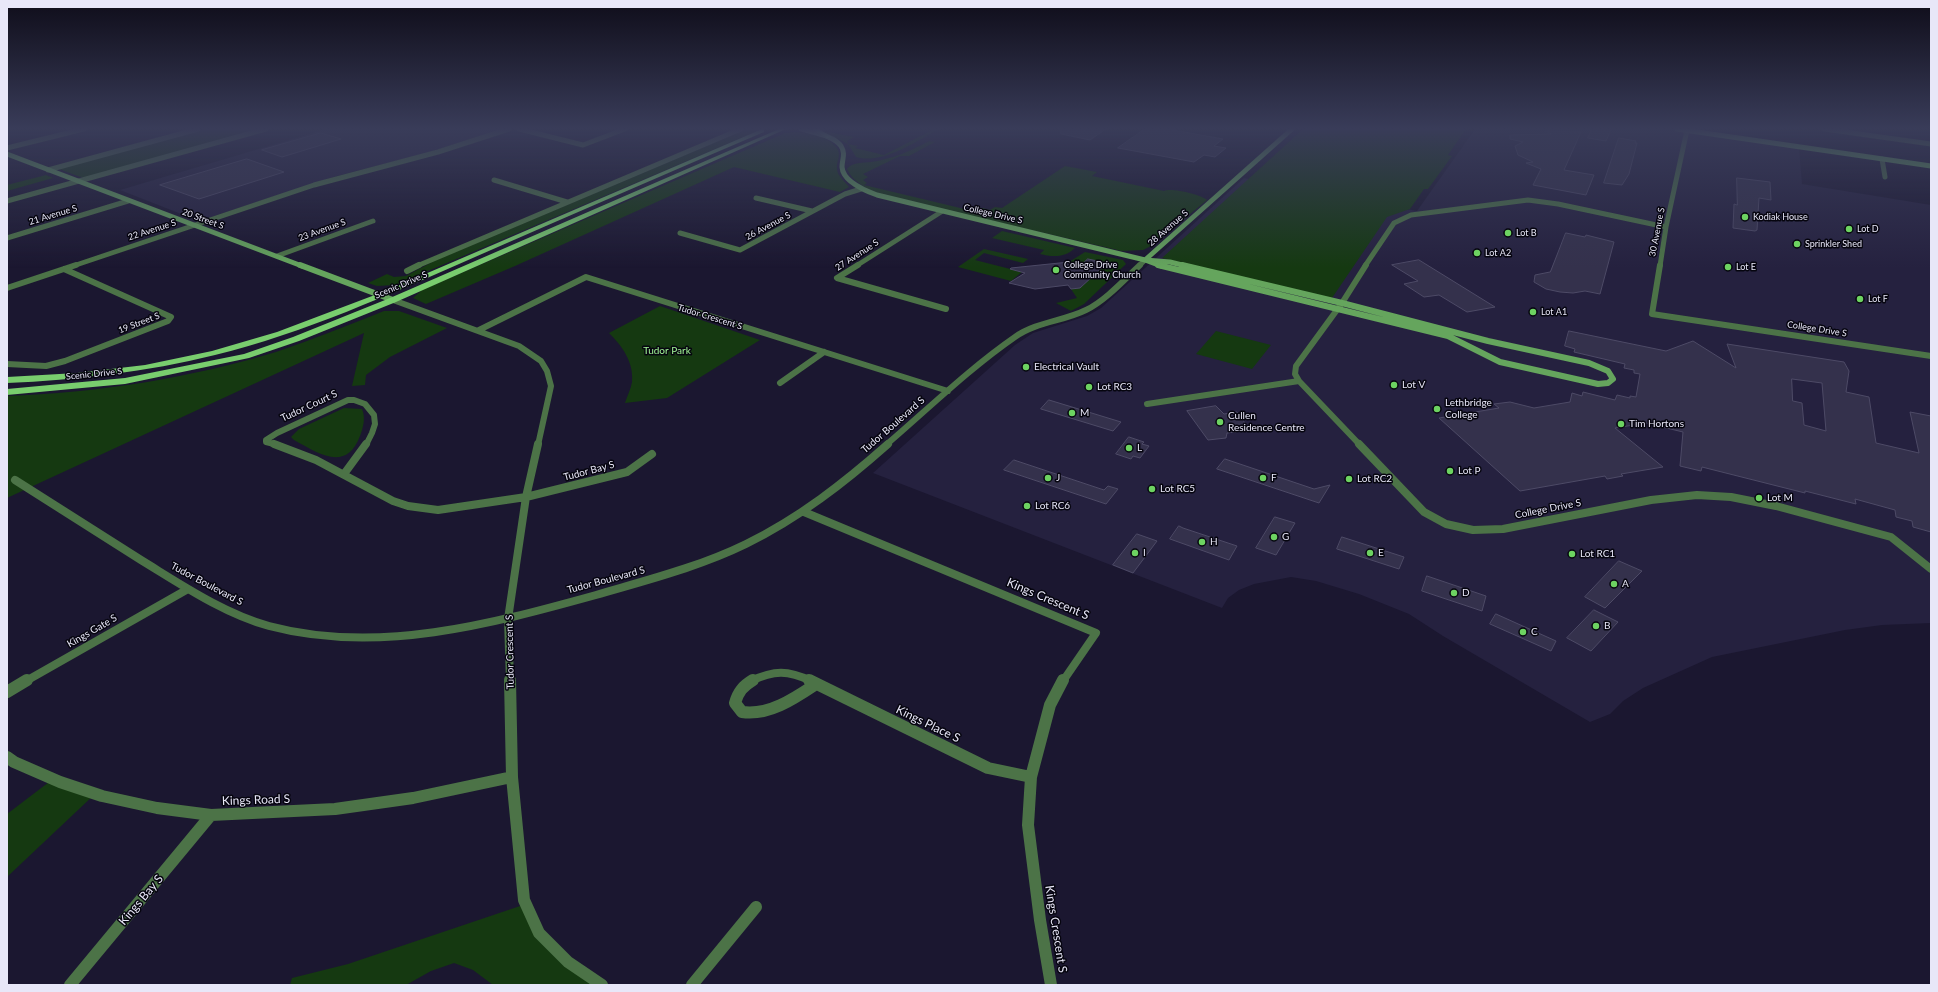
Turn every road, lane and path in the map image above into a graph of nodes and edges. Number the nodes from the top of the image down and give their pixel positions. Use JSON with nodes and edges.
{"nodes":[{"id":1,"x":63,"y":175,"type":"edge"},
{"id":2,"x":104,"y":175,"type":"edge"},
{"id":3,"x":350,"y":175,"type":"edge"},
{"id":4,"x":631,"y":175,"type":"edge"},
{"id":5,"x":659,"y":175,"type":"edge"},
{"id":6,"x":678,"y":175,"type":"edge"},
{"id":7,"x":846,"y":175,"type":"edge"},
{"id":8,"x":1240,"y":175,"type":"edge"},
{"id":9,"x":1677,"y":175,"type":"edge"},
{"id":10,"x":494,"y":180,"type":"dead end"},
{"id":11,"x":81,"y":182,"type":"junction"},
{"id":12,"x":861,"y":188,"type":"junction"},
{"id":13,"x":756,"y":198,"type":"dead end"},
{"id":14,"x":7,"y":201,"type":"edge"},
{"id":15,"x":128,"y":201,"type":"junction"},
{"id":16,"x":567,"y":202,"type":"junction"},
{"id":17,"x":812,"y":212,"type":"junction"},
{"id":18,"x":941,"y":212,"type":"junction"},
{"id":19,"x":373,"y":221,"type":"dead end"},
{"id":20,"x":195,"y":225,"type":"junction"},
{"id":21,"x":1666,"y":227,"type":"junction"},
{"id":22,"x":680,"y":233,"type":"dead end"},
{"id":23,"x":7,"y":238,"type":"edge"},
{"id":24,"x":277,"y":256,"type":"junction"},
{"id":25,"x":1145,"y":260,"type":"junction"},
{"id":26,"x":64,"y":269,"type":"junction"},
{"id":27,"x":407,"y":271,"type":"dead end"},
{"id":28,"x":7,"y":288,"type":"edge"},
{"id":29,"x":381,"y":295,"type":"junction"},
{"id":30,"x":394,"y":300,"type":"junction"},
{"id":31,"x":1340,"y":306,"type":"junction"},
{"id":32,"x":946,"y":309,"type":"dead end"},
{"id":33,"x":1652,"y":314,"type":"joint"},
{"id":34,"x":479,"y":330,"type":"junction"},
{"id":35,"x":1488,"y":341,"type":"junction"},
{"id":36,"x":1478,"y":350,"type":"junction"},
{"id":37,"x":824,"y":352,"type":"junction"},
{"id":38,"x":1931,"y":356,"type":"edge"},
{"id":39,"x":7,"y":364,"type":"edge"},
{"id":40,"x":7,"y":380,"type":"edge"},
{"id":41,"x":1300,"y":381,"type":"junction"},
{"id":42,"x":780,"y":383,"type":"dead end"},
{"id":43,"x":948,"y":391,"type":"junction"},
{"id":44,"x":7,"y":392,"type":"edge"},
{"id":45,"x":1147,"y":404,"type":"dead end"},
{"id":46,"x":652,"y":454,"type":"dead end"},
{"id":47,"x":344,"y":474,"type":"junction"},
{"id":48,"x":15,"y":480,"type":"dead end"},
{"id":49,"x":526,"y":497,"type":"junction"},
{"id":50,"x":804,"y":512,"type":"junction"},
{"id":51,"x":1931,"y":568,"type":"edge"},
{"id":52,"x":188,"y":589,"type":"junction"},
{"id":53,"x":508,"y":619,"type":"junction"},
{"id":54,"x":816,"y":684,"type":"junction"},
{"id":55,"x":7,"y":692,"type":"edge"},
{"id":56,"x":7,"y":757,"type":"edge"},
{"id":57,"x":512,"y":777,"type":"junction"},
{"id":58,"x":1031,"y":777,"type":"junction"},
{"id":59,"x":212,"y":815,"type":"junction"},
{"id":60,"x":756,"y":907,"type":"dead end"},
{"id":61,"x":70,"y":985,"type":"edge"},
{"id":62,"x":602,"y":985,"type":"edge"},
{"id":63,"x":692,"y":985,"type":"edge"},
{"id":64,"x":1051,"y":985,"type":"edge"}],
"edges":[{"from":1,"to":11,"type":"street","name":"20 Street S"},
{"from":2,"to":11,"type":"street"},
{"from":3,"to":20,"type":"street","name":"22 Avenue S"},
{"from":4,"to":16,"type":"street","name":"Scenic Drive S"},
{"from":5,"to":29,"type":"main road","name":"Scenic Drive S"},
{"from":6,"to":30,"type":"main road","name":"Scenic Drive S"},
{"from":7,"to":12,"type":"street","name":"College Drive S"},
{"from":8,"to":25,"type":"street","name":"28 Avenue S"},
{"from":9,"to":21,"type":"street","name":"30 Avenue S"},
{"from":10,"to":16,"type":"street"},
{"from":11,"to":14,"type":"street"},
{"from":11,"to":15,"type":"street","name":"20 Street S"},
{"from":12,"to":17,"type":"street","name":"26 Avenue S"},
{"from":12,"to":18,"type":"street","name":"College Drive S"},
{"from":13,"to":17,"type":"street"},
{"from":15,"to":20,"type":"street","name":"20 Street S"},
{"from":15,"to":23,"type":"street","name":"21 Avenue S"},
{"from":16,"to":27,"type":"street","name":"Scenic Drive S"},
{"from":17,"to":22,"type":"street","name":"26 Avenue S"},
{"from":18,"to":25,"type":"street","name":"College Drive S"},
{"from":18,"to":32,"type":"street","name":"27 Avenue S"},
{"from":19,"to":24,"type":"street","name":"23 Avenue S"},
{"from":20,"to":24,"type":"street","name":"20 Street S"},
{"from":20,"to":26,"type":"street","name":"22 Avenue S"},
{"from":21,"to":31,"type":"street"},
{"from":21,"to":33,"type":"street","name":"30 Avenue S"},
{"from":24,"to":29,"type":"street","name":"20 Street S"},
{"from":25,"to":31,"type":"street","name":"College Drive S"},
{"from":25,"to":43,"type":"street","name":"Tudor Boulevard S"},
{"from":26,"to":28,"type":"street","name":"22 Avenue S"},
{"from":26,"to":39,"type":"street","name":"19 Street S"},
{"from":29,"to":30,"type":"street","name":"20 Street S"},
{"from":29,"to":40,"type":"main road","name":"Scenic Drive S"},
{"from":30,"to":34,"type":"street","name":"Tudor Crescent S"},
{"from":30,"to":44,"type":"main road","name":"Scenic Drive S"},
{"from":31,"to":35,"type":"street","name":"College Drive S"},
{"from":31,"to":36,"type":"street","name":"College Drive S"},
{"from":31,"to":41,"type":"street"},
{"from":33,"to":38,"type":"street","name":"College Drive S"},
{"from":34,"to":37,"type":"street","name":"Tudor Crescent S"},
{"from":34,"to":49,"type":"street","name":"Tudor Crescent S"},
{"from":35,"to":36,"type":"street"},
{"from":35,"to":36,"type":"street","name":"College Drive S"},
{"from":37,"to":42,"type":"street"},
{"from":37,"to":43,"type":"street","name":"Tudor Crescent S"},
{"from":41,"to":45,"type":"street"},
{"from":41,"to":51,"type":"street","name":"College Drive S"},
{"from":43,"to":50,"type":"street","name":"Tudor Boulevard S"},
{"from":46,"to":49,"type":"street","name":"Tudor Bay S"},
{"from":47,"to":47,"type":"street","name":"Tudor Court S"},
{"from":47,"to":49,"type":"street","name":"Tudor Court S"},
{"from":48,"to":52,"type":"street","name":"Tudor Boulevard S"},
{"from":49,"to":53,"type":"street","name":"Tudor Crescent S"},
{"from":50,"to":53,"type":"street","name":"Tudor Boulevard S"},
{"from":50,"to":58,"type":"street","name":"Kings Crescent S"},
{"from":52,"to":53,"type":"street","name":"Tudor Boulevard S"},
{"from":52,"to":55,"type":"street","name":"Kings Gate S"},
{"from":53,"to":57,"type":"street","name":"Tudor Crescent S"},
{"from":54,"to":54,"type":"street","name":"Kings Place S"},
{"from":54,"to":58,"type":"street","name":"Kings Place S"},
{"from":56,"to":59,"type":"street","name":"Kings Road S"},
{"from":57,"to":59,"type":"street","name":"Kings Road S"},
{"from":57,"to":62,"type":"street","name":"Tudor Crescent S"},
{"from":58,"to":64,"type":"street","name":"Kings Crescent S"},
{"from":59,"to":61,"type":"street","name":"Kings Bay S"},
{"from":60,"to":63,"type":"street"}]}
